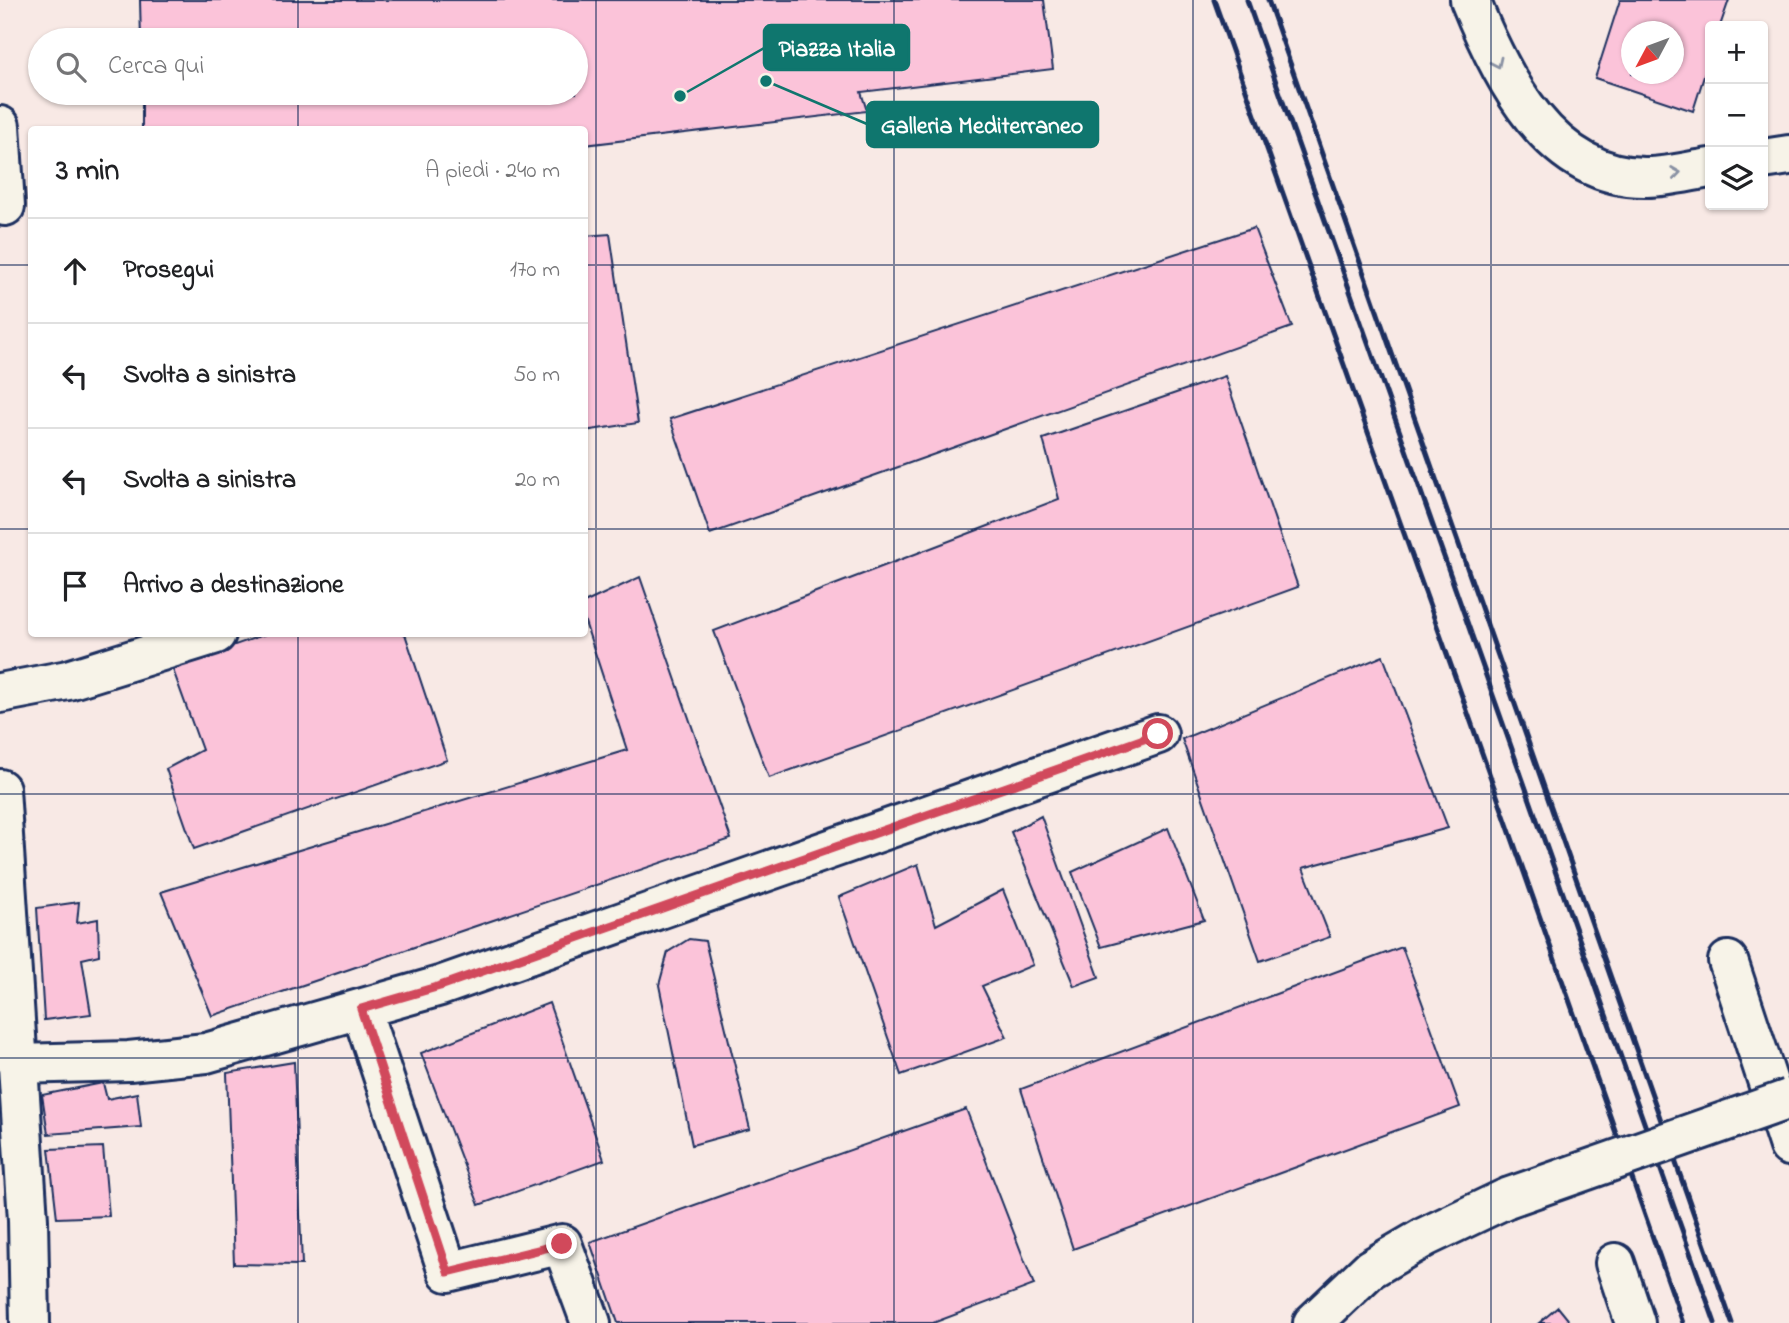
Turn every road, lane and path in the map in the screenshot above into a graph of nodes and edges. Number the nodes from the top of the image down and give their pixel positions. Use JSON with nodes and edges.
{"nodes":[{"id":1,"x":1470,"y":0,"type":"edge"},
{"id":2,"x":0,"y":126,"type":"edge"},
{"id":3,"x":1789,"y":155,"type":"edge"},
{"id":4,"x":1768,"y":158,"type":"edge"},
{"id":5,"x":1705,"y":169,"type":"edge"},
{"id":6,"x":5,"y":206,"type":"dead end"},
{"id":7,"x":206,"y":637,"type":"edge"},
{"id":8,"x":0,"y":693,"type":"edge"},
{"id":9,"x":1158,"y":734,"type":"dead end"},
{"id":10,"x":0,"y":789,"type":"edge"},
{"id":11,"x":1728,"y":961,"type":"dead end"},
{"id":12,"x":361,"y":1009,"type":"junction"},
{"id":13,"x":18,"y":1064,"type":"junction"},
{"id":14,"x":1789,"y":1099,"type":"edge"},
{"id":15,"x":11,"y":1114,"type":"edge"},
{"id":16,"x":1789,"y":1146,"type":"edge"},
{"id":17,"x":1615,"y":1263,"type":"dead end"},
{"id":18,"x":30,"y":1323,"type":"edge"},
{"id":19,"x":591,"y":1323,"type":"edge"},
{"id":20,"x":1313,"y":1323,"type":"edge"},
{"id":21,"x":1635,"y":1323,"type":"edge"}],
"edges":[{"from":1,"to":5,"type":"street","one_way":true},
{"from":2,"to":6,"type":"street"},
{"from":3,"to":4,"type":"street"},
{"from":7,"to":8,"type":"street"},
{"from":9,"to":12,"type":"street"},
{"from":10,"to":13,"type":"street"},
{"from":11,"to":16,"type":"street"},
{"from":12,"to":13,"type":"street"},
{"from":12,"to":19,"type":"street"},
{"from":13,"to":15,"type":"street"},
{"from":14,"to":20,"type":"street","bridge":true},
{"from":15,"to":18,"type":"street"},
{"from":17,"to":21,"type":"street"}]}
